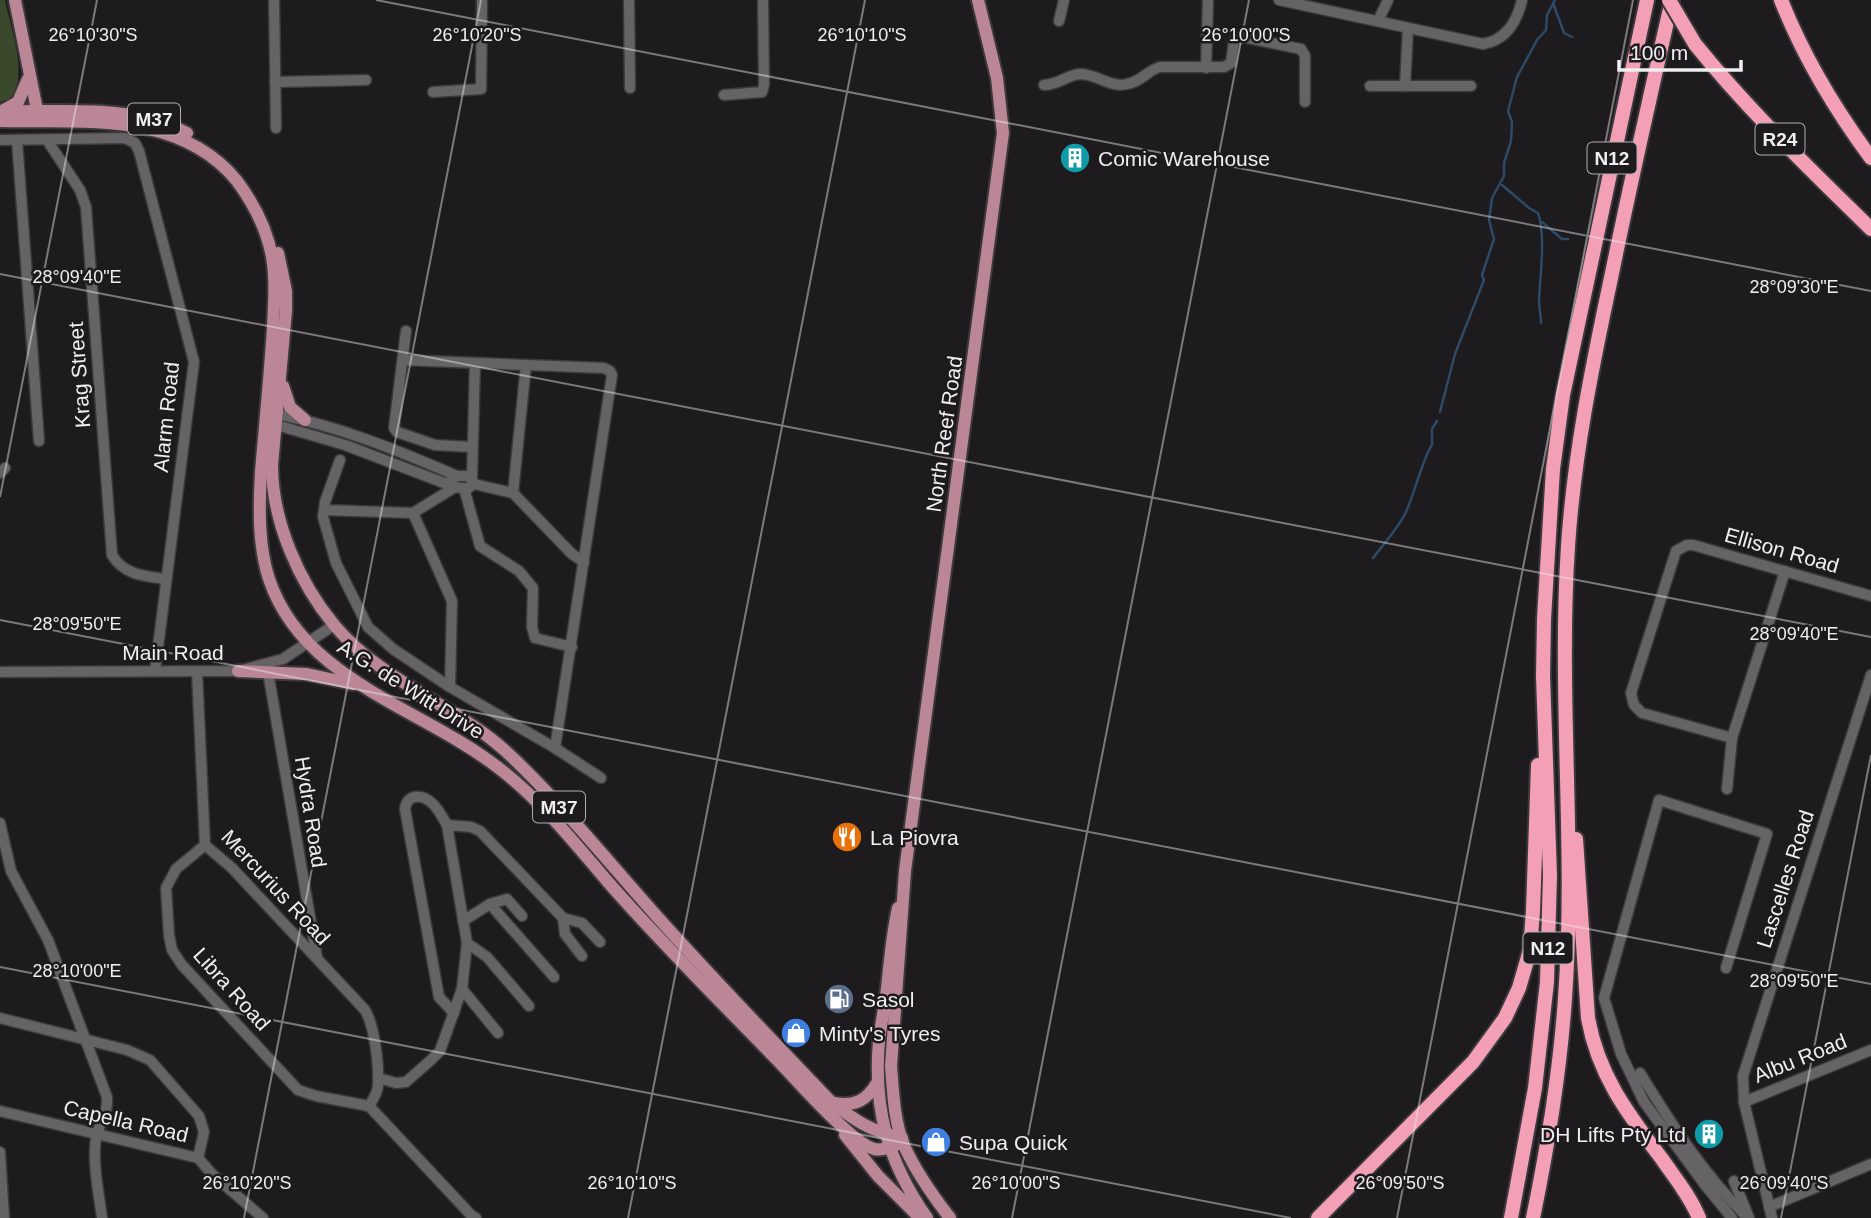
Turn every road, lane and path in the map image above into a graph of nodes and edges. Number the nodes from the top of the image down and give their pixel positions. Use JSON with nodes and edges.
{"nodes":[{"id":1,"x":15,"y":0,"type":"edge"},
{"id":2,"x":274,"y":0,"type":"edge"},
{"id":3,"x":482,"y":0,"type":"edge"},
{"id":4,"x":629,"y":0,"type":"edge"},
{"id":5,"x":763,"y":0,"type":"edge"},
{"id":6,"x":1064,"y":0,"type":"edge"},
{"id":7,"x":1208,"y":0,"type":"edge"},
{"id":8,"x":1279,"y":0,"type":"edge"},
{"id":9,"x":1388,"y":0,"type":"edge"},
{"id":10,"x":1522,"y":0,"type":"edge"},
{"id":11,"x":1647,"y":0,"type":"edge"},
{"id":12,"x":1671,"y":0,"type":"edge"},
{"id":13,"x":1781,"y":0,"type":"edge"},
{"id":14,"x":981,"y":4,"type":"edge"},
{"id":15,"x":1059,"y":21,"type":"dead end"},
{"id":16,"x":1378,"y":21,"type":"junction"},
{"id":17,"x":1408,"y":28,"type":"junction"},
{"id":18,"x":1206,"y":68,"type":"junction"},
{"id":19,"x":29,"y":77,"type":"junction"},
{"id":20,"x":366,"y":80,"type":"dead end"},
{"id":21,"x":275,"y":82,"type":"junction"},
{"id":22,"x":1044,"y":85,"type":"dead end"},
{"id":23,"x":1370,"y":86,"type":"dead end"},
{"id":24,"x":1405,"y":86,"type":"junction"},
{"id":25,"x":1471,"y":86,"type":"dead end"},
{"id":26,"x":630,"y":88,"type":"dead end"},
{"id":27,"x":433,"y":92,"type":"dead end"},
{"id":28,"x":724,"y":95,"type":"dead end"},
{"id":29,"x":1305,"y":102,"type":"dead end"},
{"id":30,"x":0,"y":111,"type":"edge"},
{"id":31,"x":38,"y":117,"type":"junction"},
{"id":32,"x":0,"y":121,"type":"edge"},
{"id":33,"x":276,"y":128,"type":"dead end"},
{"id":34,"x":0,"y":140,"type":"edge"},
{"id":35,"x":16,"y":140,"type":"junction"},
{"id":36,"x":47,"y":140,"type":"junction"},
{"id":37,"x":1871,"y":158,"type":"edge"},
{"id":38,"x":1871,"y":229,"type":"edge"},
{"id":39,"x":406,"y":331,"type":"dead end"},
{"id":40,"x":281,"y":358,"type":"junction"},
{"id":41,"x":403,"y":360,"type":"junction"},
{"id":42,"x":475,"y":363,"type":"junction"},
{"id":43,"x":526,"y":365,"type":"junction"},
{"id":44,"x":271,"y":418,"type":"junction"},
{"id":45,"x":305,"y":420,"type":"junction"},
{"id":46,"x":40,"y":441,"type":"dead end"},
{"id":47,"x":472,"y":447,"type":"junction"},
{"id":48,"x":418,"y":459,"type":"junction"},
{"id":49,"x":340,"y":460,"type":"dead end"},
{"id":50,"x":413,"y":472,"type":"junction"},
{"id":51,"x":462,"y":483,"type":"junction"},
{"id":52,"x":513,"y":493,"type":"junction"},
{"id":53,"x":324,"y":510,"type":"junction"},
{"id":54,"x":413,"y":513,"type":"junction"},
{"id":55,"x":584,"y":562,"type":"junction"},
{"id":56,"x":1784,"y":571,"type":"junction"},
{"id":57,"x":166,"y":579,"type":"junction"},
{"id":58,"x":1871,"y":596,"type":"edge"},
{"id":59,"x":334,"y":625,"type":"junction"},
{"id":60,"x":307,"y":642,"type":"junction"},
{"id":61,"x":572,"y":646,"type":"junction"},
{"id":62,"x":155,"y":671,"type":"junction"},
{"id":63,"x":198,"y":671,"type":"junction"},
{"id":64,"x":238,"y":671,"type":"junction"},
{"id":65,"x":0,"y":672,"type":"edge"},
{"id":66,"x":268,"y":672,"type":"junction"},
{"id":67,"x":1871,"y":675,"type":"edge"},
{"id":68,"x":1543,"y":676,"type":"junction"},
{"id":69,"x":450,"y":687,"type":"junction"},
{"id":70,"x":370,"y":690,"type":"junction"},
{"id":71,"x":1565,"y":712,"type":"junction"},
{"id":72,"x":1732,"y":738,"type":"junction"},
{"id":73,"x":555,"y":748,"type":"junction"},
{"id":74,"x":601,"y":778,"type":"dead end"},
{"id":75,"x":1727,"y":789,"type":"dead end"},
{"id":76,"x":556,"y":813,"type":"junction"},
{"id":77,"x":0,"y":822,"type":"edge"},
{"id":78,"x":447,"y":825,"type":"junction"},
{"id":79,"x":205,"y":845,"type":"junction"},
{"id":80,"x":905,"y":873,"type":"junction"},
{"id":81,"x":490,"y":904,"type":"junction"},
{"id":82,"x":522,"y":916,"type":"dead end"},
{"id":83,"x":563,"y":918,"type":"junction"},
{"id":84,"x":463,"y":921,"type":"junction"},
{"id":85,"x":310,"y":922,"type":"junction"},
{"id":86,"x":289,"y":929,"type":"junction"},
{"id":87,"x":600,"y":942,"type":"dead end"},
{"id":88,"x":467,"y":943,"type":"junction"},
{"id":89,"x":582,"y":956,"type":"dead end"},
{"id":90,"x":317,"y":959,"type":"junction"},
{"id":91,"x":1726,"y":968,"type":"dead end"},
{"id":92,"x":554,"y":977,"type":"dead end"},
{"id":93,"x":462,"y":989,"type":"junction"},
{"id":94,"x":529,"y":1006,"type":"dead end"},
{"id":95,"x":454,"y":1013,"type":"junction"},
{"id":96,"x":0,"y":1018,"type":"edge"},
{"id":97,"x":757,"y":1031,"type":"junction"},
{"id":98,"x":498,"y":1033,"type":"dead end"},
{"id":99,"x":86,"y":1039,"type":"junction"},
{"id":100,"x":1871,"y":1050,"type":"edge"},
{"id":101,"x":1640,"y":1073,"type":"dead end"},
{"id":102,"x":378,"y":1078,"type":"junction"},
{"id":103,"x":878,"y":1081,"type":"junction"},
{"id":104,"x":831,"y":1101,"type":"junction"},
{"id":105,"x":1744,"y":1102,"type":"junction"},
{"id":106,"x":369,"y":1107,"type":"junction"},
{"id":107,"x":0,"y":1111,"type":"edge"},
{"id":108,"x":832,"y":1118,"type":"junction"},
{"id":109,"x":97,"y":1133,"type":"junction"},
{"id":110,"x":885,"y":1135,"type":"junction"},
{"id":111,"x":902,"y":1140,"type":"junction"},
{"id":112,"x":888,"y":1148,"type":"junction"},
{"id":113,"x":0,"y":1152,"type":"edge"},
{"id":114,"x":198,"y":1158,"type":"junction"},
{"id":115,"x":1871,"y":1164,"type":"edge"},
{"id":116,"x":1734,"y":1181,"type":"dead end"},
{"id":117,"x":1771,"y":1213,"type":"edge"},
{"id":118,"x":4,"y":1218,"type":"edge"},
{"id":119,"x":102,"y":1218,"type":"edge"},
{"id":120,"x":263,"y":1218,"type":"edge"},
{"id":121,"x":477,"y":1218,"type":"edge"},
{"id":122,"x":920,"y":1218,"type":"edge"},
{"id":123,"x":927,"y":1218,"type":"edge"},
{"id":124,"x":950,"y":1218,"type":"edge"},
{"id":125,"x":1318,"y":1218,"type":"edge"},
{"id":126,"x":1511,"y":1218,"type":"edge"},
{"id":127,"x":1533,"y":1218,"type":"edge"},
{"id":128,"x":1699,"y":1218,"type":"edge"},
{"id":129,"x":1732,"y":1218,"type":"edge"},
{"id":130,"x":1748,"y":1218,"type":"edge"}],
"edges":[{"from":1,"to":19,"type":"main road"},
{"from":2,"to":21,"type":"street"},
{"from":3,"to":27,"type":"street"},
{"from":4,"to":26,"type":"street"},
{"from":5,"to":28,"type":"street"},
{"from":6,"to":15,"type":"street"},
{"from":7,"to":18,"type":"street"},
{"from":8,"to":16,"type":"street"},
{"from":9,"to":16,"type":"street"},
{"from":10,"to":17,"type":"street"},
{"from":11,"to":68,"type":"highway","number":"N12"},
{"from":12,"to":38,"type":"highway","number":"R24","bridge":true},
{"from":12,"to":71,"type":"highway","number":"N12"},
{"from":13,"to":37,"type":"highway"},
{"from":14,"to":80,"type":"main road","name":"North Reef Road"},
{"from":16,"to":17,"type":"street"},
{"from":17,"to":24,"type":"street"},
{"from":18,"to":22,"type":"street"},
{"from":18,"to":29,"type":"street"},
{"from":19,"to":30,"type":"main road"},
{"from":19,"to":31,"type":"main road"},
{"from":20,"to":21,"type":"street"},
{"from":21,"to":33,"type":"street"},
{"from":23,"to":24,"type":"street"},
{"from":24,"to":25,"type":"street"},
{"from":30,"to":31,"type":"main road","name":"A.G. de Witt Drive","number":"M37"},
{"from":31,"to":32,"type":"main road","name":"A.G. de Witt Drive","number":"M37"},
{"from":31,"to":40,"type":"main road","name":"A.G. de Witt Drive","number":"M37"},
{"from":31,"to":44,"type":"main road","name":"A.G. de Witt Drive","number":"M37"},
{"from":34,"to":35,"type":"street"},
{"from":35,"to":36,"type":"street"},
{"from":35,"to":46,"type":"street"},
{"from":36,"to":57,"type":"street","name":"Krag Street"},
{"from":36,"to":57,"type":"street","name":"Alarm Road"},
{"from":39,"to":41,"type":"street"},
{"from":40,"to":44,"type":"main road","name":"A.G. de Witt Drive","number":"M37"},
{"from":40,"to":45,"type":"main road"},
{"from":41,"to":42,"type":"street"},
{"from":41,"to":47,"type":"street"},
{"from":42,"to":43,"type":"street"},
{"from":42,"to":47,"type":"street"},
{"from":43,"to":52,"type":"street"},
{"from":43,"to":55,"type":"street"},
{"from":44,"to":45,"type":"street"},
{"from":44,"to":50,"type":"street"},
{"from":44,"to":59,"type":"main road","name":"A.G. de Witt Drive","number":"M37"},
{"from":44,"to":60,"type":"main road","name":"A.G. de Witt Drive","number":"M37"},
{"from":45,"to":48,"type":"street"},
{"from":47,"to":51,"type":"street"},
{"from":48,"to":50,"type":"street"},
{"from":48,"to":51,"type":"street"},
{"from":49,"to":53,"type":"street"},
{"from":50,"to":51,"type":"street"},
{"from":51,"to":52,"type":"street"},
{"from":51,"to":54,"type":"street"},
{"from":51,"to":61,"type":"street"},
{"from":52,"to":55,"type":"street"},
{"from":53,"to":54,"type":"street"},
{"from":53,"to":69,"type":"street"},
{"from":54,"to":69,"type":"street"},
{"from":55,"to":61,"type":"street"},
{"from":56,"to":58,"type":"street","name":"Ellison Road"},
{"from":56,"to":72,"type":"street"},
{"from":56,"to":72,"type":"street","name":"Ellison Road"},
{"from":57,"to":62,"type":"street","name":"Alarm Road"},
{"from":59,"to":60,"type":"street","name":"Main Road"},
{"from":59,"to":76,"type":"main road","name":"A.G. de Witt Drive","number":"M37"},
{"from":60,"to":64,"type":"street","name":"Main Road"},
{"from":60,"to":70,"type":"main road","name":"A.G. de Witt Drive","number":"M37"},
{"from":61,"to":73,"type":"street"},
{"from":62,"to":63,"type":"street","name":"Main Road"},
{"from":62,"to":65,"type":"street","name":"Main Road"},
{"from":63,"to":64,"type":"street","name":"Main Road"},
{"from":63,"to":79,"type":"street","name":"Mercurius Road"},
{"from":64,"to":66,"type":"main road"},
{"from":66,"to":70,"type":"main road"},
{"from":66,"to":85,"type":"street","name":"Hydra Road"},
{"from":67,"to":105,"type":"street","name":"Lascelles Road"},
{"from":68,"to":125,"type":"highway"},
{"from":68,"to":126,"type":"highway","number":"N12"},
{"from":69,"to":73,"type":"street"},
{"from":70,"to":76,"type":"main road","name":"A.G. de Witt Drive","number":"M37"},
{"from":71,"to":127,"type":"highway","number":"N12"},
{"from":71,"to":128,"type":"highway"},
{"from":72,"to":75,"type":"street"},
{"from":73,"to":74,"type":"street"},
{"from":76,"to":97,"type":"main road","name":"A.G. de Witt Drive","number":"M37"},
{"from":77,"to":99,"type":"street"},
{"from":78,"to":83,"type":"street"},
{"from":78,"to":84,"type":"street"},
{"from":78,"to":95,"type":"street"},
{"from":79,"to":86,"type":"street","name":"Mercurius Road"},
{"from":79,"to":106,"type":"street","name":"Libra Road"},
{"from":80,"to":103,"type":"main road","name":"North Reef Road"},
{"from":80,"to":111,"type":"main road","name":"North Reef Road"},
{"from":81,"to":82,"type":"street"},
{"from":81,"to":84,"type":"street"},
{"from":81,"to":92,"type":"street"},
{"from":83,"to":87,"type":"street"},
{"from":83,"to":89,"type":"street"},
{"from":84,"to":88,"type":"street"},
{"from":85,"to":86,"type":"street"},
{"from":85,"to":90,"type":"street","name":"Hydra Road"},
{"from":86,"to":90,"type":"street","name":"Mercurius Road"},
{"from":88,"to":93,"type":"street"},
{"from":88,"to":94,"type":"street"},
{"from":90,"to":102,"type":"street","name":"Mercurius Road"},
{"from":91,"to":129,"type":"street"},
{"from":93,"to":95,"type":"street"},
{"from":93,"to":98,"type":"street"},
{"from":95,"to":102,"type":"street"},
{"from":96,"to":99,"type":"street"},
{"from":97,"to":104,"type":"main road","name":"A.G. de Witt Drive","number":"M37"},
{"from":97,"to":108,"type":"main road","name":"A.G. de Witt Drive","number":"M37"},
{"from":99,"to":109,"type":"street"},
{"from":99,"to":114,"type":"street"},
{"from":100,"to":105,"type":"street","name":"Albu Road"},
{"from":101,"to":130,"type":"street"},
{"from":102,"to":106,"type":"street","name":"Mercurius Road"},
{"from":103,"to":104,"type":"main road"},
{"from":103,"to":110,"type":"main road","name":"North Reef Road"},
{"from":104,"to":110,"type":"main road","name":"A.G. de Witt Drive","number":"M37"},
{"from":105,"to":117,"type":"street","name":"Lascelles Road"},
{"from":106,"to":121,"type":"street"},
{"from":107,"to":109,"type":"street","name":"Capella Road"},
{"from":108,"to":112,"type":"main road","name":"A.G. de Witt Drive","number":"M37"},
{"from":108,"to":122,"type":"main road"},
{"from":109,"to":114,"type":"street","name":"Capella Road"},
{"from":109,"to":119,"type":"street"},
{"from":110,"to":111,"type":"main road","name":"A.G. de Witt Drive","number":"M37"},
{"from":110,"to":112,"type":"main road","name":"North Reef Road"},
{"from":111,"to":112,"type":"main road"},
{"from":111,"to":124,"type":"main road","name":"North Reef Road"},
{"from":112,"to":123,"type":"main road","name":"North Reef Road"},
{"from":113,"to":118,"type":"street"},
{"from":114,"to":120,"type":"street","name":"Capella Road"},
{"from":115,"to":117,"type":"street"},
{"from":116,"to":130,"type":"street"}]}
